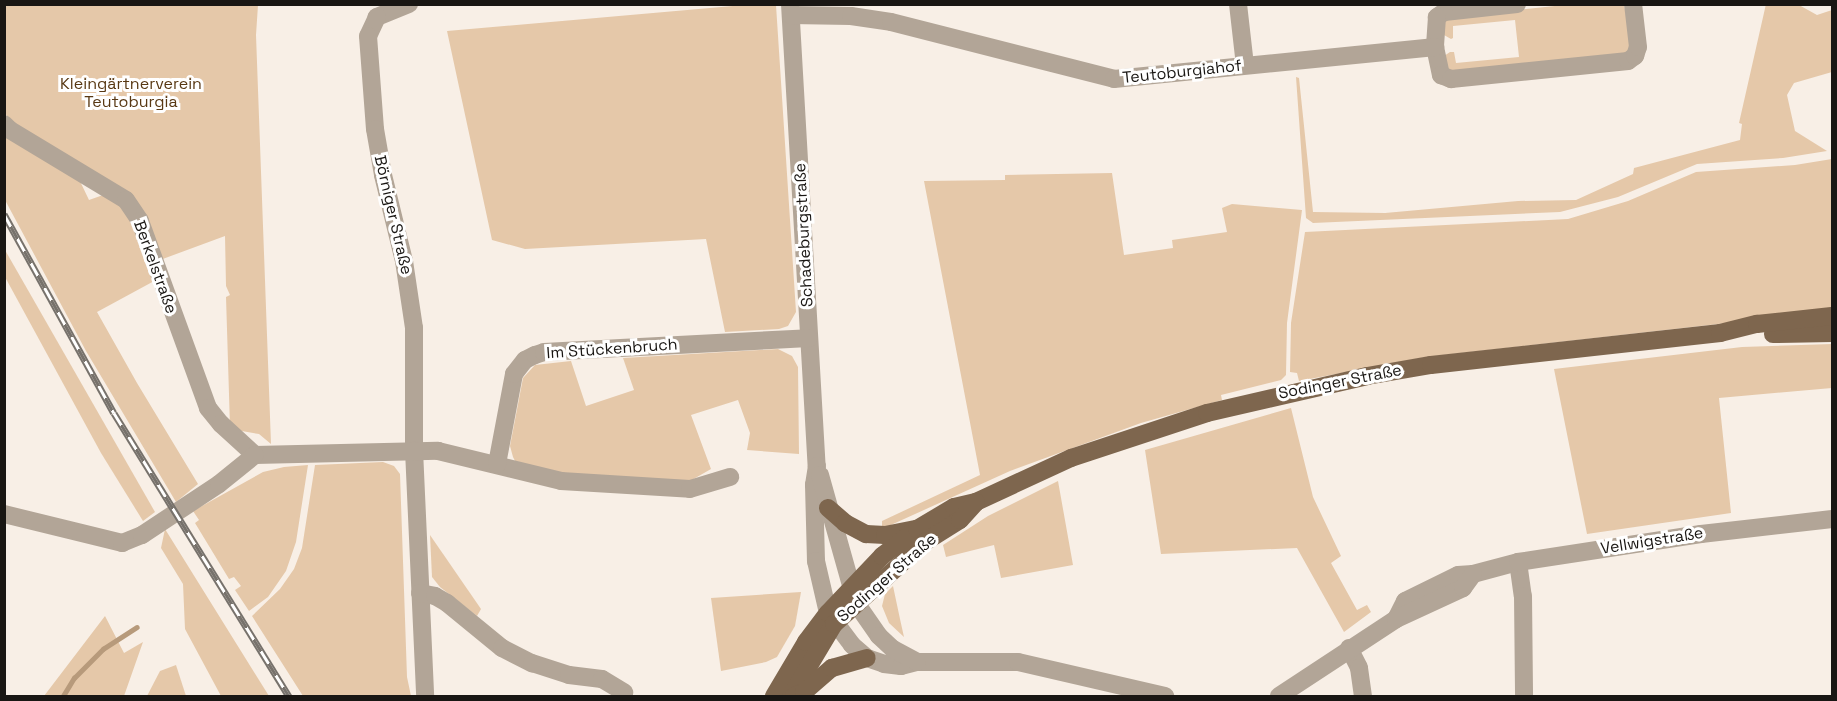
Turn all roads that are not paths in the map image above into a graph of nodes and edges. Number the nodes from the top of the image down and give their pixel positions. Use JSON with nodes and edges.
{"nodes":[{"id":1,"x":409,"y":4,"type":"edge"},
{"id":2,"x":1238,"y":4,"type":"edge"},
{"id":3,"x":1517,"y":4,"type":"edge"},
{"id":4,"x":1633,"y":4,"type":"edge"},
{"id":5,"x":791,"y":10,"type":"edge"},
{"id":6,"x":1435,"y":47,"type":"junction"},
{"id":7,"x":1245,"y":65,"type":"junction"},
{"id":8,"x":4,"y":124,"type":"edge"},
{"id":9,"x":1833,"y":316,"type":"edge"},
{"id":10,"x":1720,"y":333,"type":"junction"},
{"id":11,"x":1833,"y":333,"type":"edge"},
{"id":12,"x":809,"y":338,"type":"junction"},
{"id":13,"x":414,"y":450,"type":"junction"},
{"id":14,"x":255,"y":455,"type":"junction"},
{"id":15,"x":497,"y":464,"type":"junction"},
{"id":16,"x":817,"y":466,"type":"junction"},
{"id":17,"x":730,"y":477,"type":"dead end"},
{"id":18,"x":976,"y":502,"type":"junction"},
{"id":19,"x":828,"y":508,"type":"junction"},
{"id":20,"x":4,"y":514,"type":"edge"},
{"id":21,"x":1833,"y":519,"type":"edge"},
{"id":22,"x":917,"y":529,"type":"junction"},
{"id":23,"x":1518,"y":562,"type":"junction"},
{"id":24,"x":420,"y":593,"type":"junction"},
{"id":25,"x":853,"y":595,"type":"junction"},
{"id":26,"x":831,"y":618,"type":"junction"},
{"id":27,"x":1349,"y":648,"type":"junction"},
{"id":28,"x":867,"y":658,"type":"junction"},
{"id":29,"x":917,"y":662,"type":"junction"},
{"id":30,"x":624,"y":692,"type":"dead end"},
{"id":31,"x":1155,"y":695,"type":"edge"},
{"id":32,"x":425,"y":696,"type":"edge"},
{"id":33,"x":774,"y":696,"type":"edge"},
{"id":34,"x":792,"y":696,"type":"edge"},
{"id":35,"x":1280,"y":696,"type":"edge"},
{"id":36,"x":1363,"y":696,"type":"edge"},
{"id":37,"x":1524,"y":696,"type":"edge"}],
"edges":[{"from":1,"to":13,"type":"street","name":"Börniger Straße"},
{"from":2,"to":7,"type":"street"},
{"from":3,"to":6,"type":"street"},
{"from":4,"to":6,"type":"street"},
{"from":5,"to":7,"type":"street","name":"Teutoburgiahof"},
{"from":5,"to":12,"type":"street","name":"Schadeburgstraße"},
{"from":6,"to":7,"type":"street","name":"Teutoburgiahof"},
{"from":8,"to":14,"type":"street","name":"Berkelstraße"},
{"from":9,"to":10,"type":"main road","name":"Sodinger Straße"},
{"from":10,"to":11,"type":"main road","name":"Sodinger Straße"},
{"from":10,"to":18,"type":"main road","name":"Sodinger Straße"},
{"from":12,"to":15,"type":"street","name":"Im Stückenbruch"},
{"from":12,"to":16,"type":"street","name":"Schadeburgstraße"},
{"from":13,"to":14,"type":"street"},
{"from":13,"to":15,"type":"street"},
{"from":13,"to":24,"type":"street"},
{"from":14,"to":20,"type":"street"},
{"from":15,"to":17,"type":"street"},
{"from":16,"to":19,"type":"street","name":"Schadeburgstraße"},
{"from":16,"to":26,"type":"street","name":"Schadeburgstraße"},
{"from":18,"to":22,"type":"main road","name":"Sodinger Straße"},
{"from":18,"to":25,"type":"main road","name":"Sodinger Straße"},
{"from":19,"to":22,"type":"main road"},
{"from":19,"to":25,"type":"street","name":"Schadeburgstraße"},
{"from":21,"to":23,"type":"street","name":"Vellwigstraße"},
{"from":22,"to":25,"type":"main road","name":"Sodinger Straße"},
{"from":23,"to":27,"type":"street","name":"Vellwigstraße"},
{"from":23,"to":37,"type":"street"},
{"from":24,"to":30,"type":"street"},
{"from":24,"to":32,"type":"street"},
{"from":25,"to":26,"type":"main road","name":"Sodinger Straße"},
{"from":25,"to":29,"type":"street"},
{"from":26,"to":28,"type":"street"},
{"from":26,"to":33,"type":"main road","name":"Sodinger Straße"},
{"from":26,"to":34,"type":"main road","name":"Sodinger Straße"},
{"from":27,"to":35,"type":"street","name":"Vellwigstraße"},
{"from":27,"to":36,"type":"street"},
{"from":28,"to":29,"type":"street"},
{"from":28,"to":34,"type":"main road"},
{"from":29,"to":31,"type":"street"}]}
